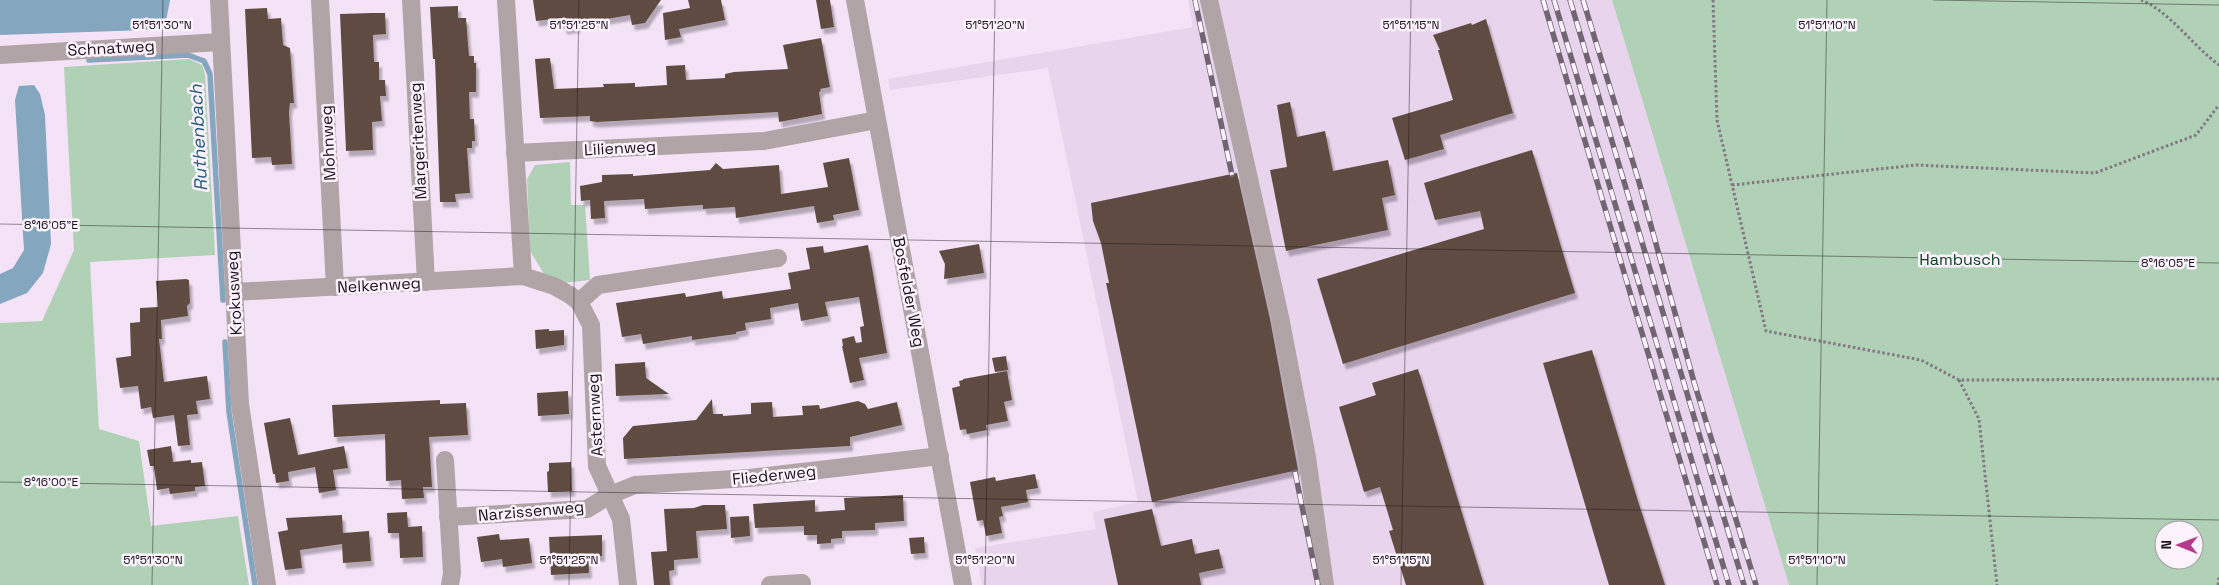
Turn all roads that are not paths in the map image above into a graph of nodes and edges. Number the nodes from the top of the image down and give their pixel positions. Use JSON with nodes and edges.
{"nodes":[{"id":1,"x":219,"y":0,"type":"edge"},
{"id":2,"x":320,"y":0,"type":"edge"},
{"id":3,"x":410,"y":0,"type":"edge"},
{"id":4,"x":506,"y":0,"type":"edge"},
{"id":5,"x":855,"y":0,"type":"edge"},
{"id":6,"x":1209,"y":0,"type":"edge"},
{"id":7,"x":221,"y":42,"type":"junction"},
{"id":8,"x":0,"y":55,"type":"edge"},
{"id":9,"x":877,"y":120,"type":"junction"},
{"id":10,"x":515,"y":153,"type":"junction"},
{"id":11,"x":778,"y":258,"type":"dead end"},
{"id":12,"x":523,"y":276,"type":"junction"},
{"id":13,"x":426,"y":282,"type":"junction"},
{"id":14,"x":335,"y":287,"type":"junction"},
{"id":15,"x":234,"y":292,"type":"junction"},
{"id":16,"x":579,"y":302,"type":"junction"},
{"id":17,"x":940,"y":456,"type":"junction"},
{"id":18,"x":445,"y":460,"type":"dead end"},
{"id":19,"x":610,"y":496,"type":"junction"},
{"id":20,"x":448,"y":517,"type":"junction"},
{"id":21,"x":802,"y":583,"type":"dead end"},
{"id":22,"x":267,"y":585,"type":"edge"},
{"id":23,"x":450,"y":585,"type":"edge"},
{"id":24,"x":628,"y":585,"type":"edge"},
{"id":25,"x":770,"y":585,"type":"edge"},
{"id":26,"x":963,"y":585,"type":"edge"},
{"id":27,"x":1325,"y":585,"type":"edge"}],
"edges":[{"from":1,"to":7,"type":"street","name":"Krokusweg"},
{"from":2,"to":14,"type":"street","name":"Mohnweg"},
{"from":3,"to":13,"type":"street","name":"Margeritenweg"},
{"from":4,"to":10,"type":"street"},
{"from":5,"to":9,"type":"street","name":"Bosfelder Weg"},
{"from":6,"to":27,"type":"street"},
{"from":7,"to":8,"type":"street","name":"Schnatweg"},
{"from":7,"to":15,"type":"street","name":"Krokusweg"},
{"from":9,"to":10,"type":"street","name":"Lilienweg"},
{"from":9,"to":17,"type":"street","name":"Bosfelder Weg"},
{"from":10,"to":12,"type":"street"},
{"from":11,"to":16,"type":"street"},
{"from":12,"to":13,"type":"street","name":"Nelkenweg"},
{"from":12,"to":16,"type":"street","name":"Nelkenweg"},
{"from":13,"to":14,"type":"street","name":"Nelkenweg"},
{"from":14,"to":15,"type":"street","name":"Nelkenweg"},
{"from":15,"to":22,"type":"street","name":"Krokusweg"},
{"from":16,"to":19,"type":"street","name":"Asternweg"},
{"from":17,"to":19,"type":"street","name":"Fliederweg"},
{"from":17,"to":26,"type":"street","name":"Bosfelder Weg"},
{"from":18,"to":20,"type":"street"},
{"from":19,"to":20,"type":"street","name":"Narzissenweg"},
{"from":19,"to":24,"type":"street","name":"Asternweg"},
{"from":20,"to":23,"type":"street"},
{"from":21,"to":25,"type":"street"}]}
